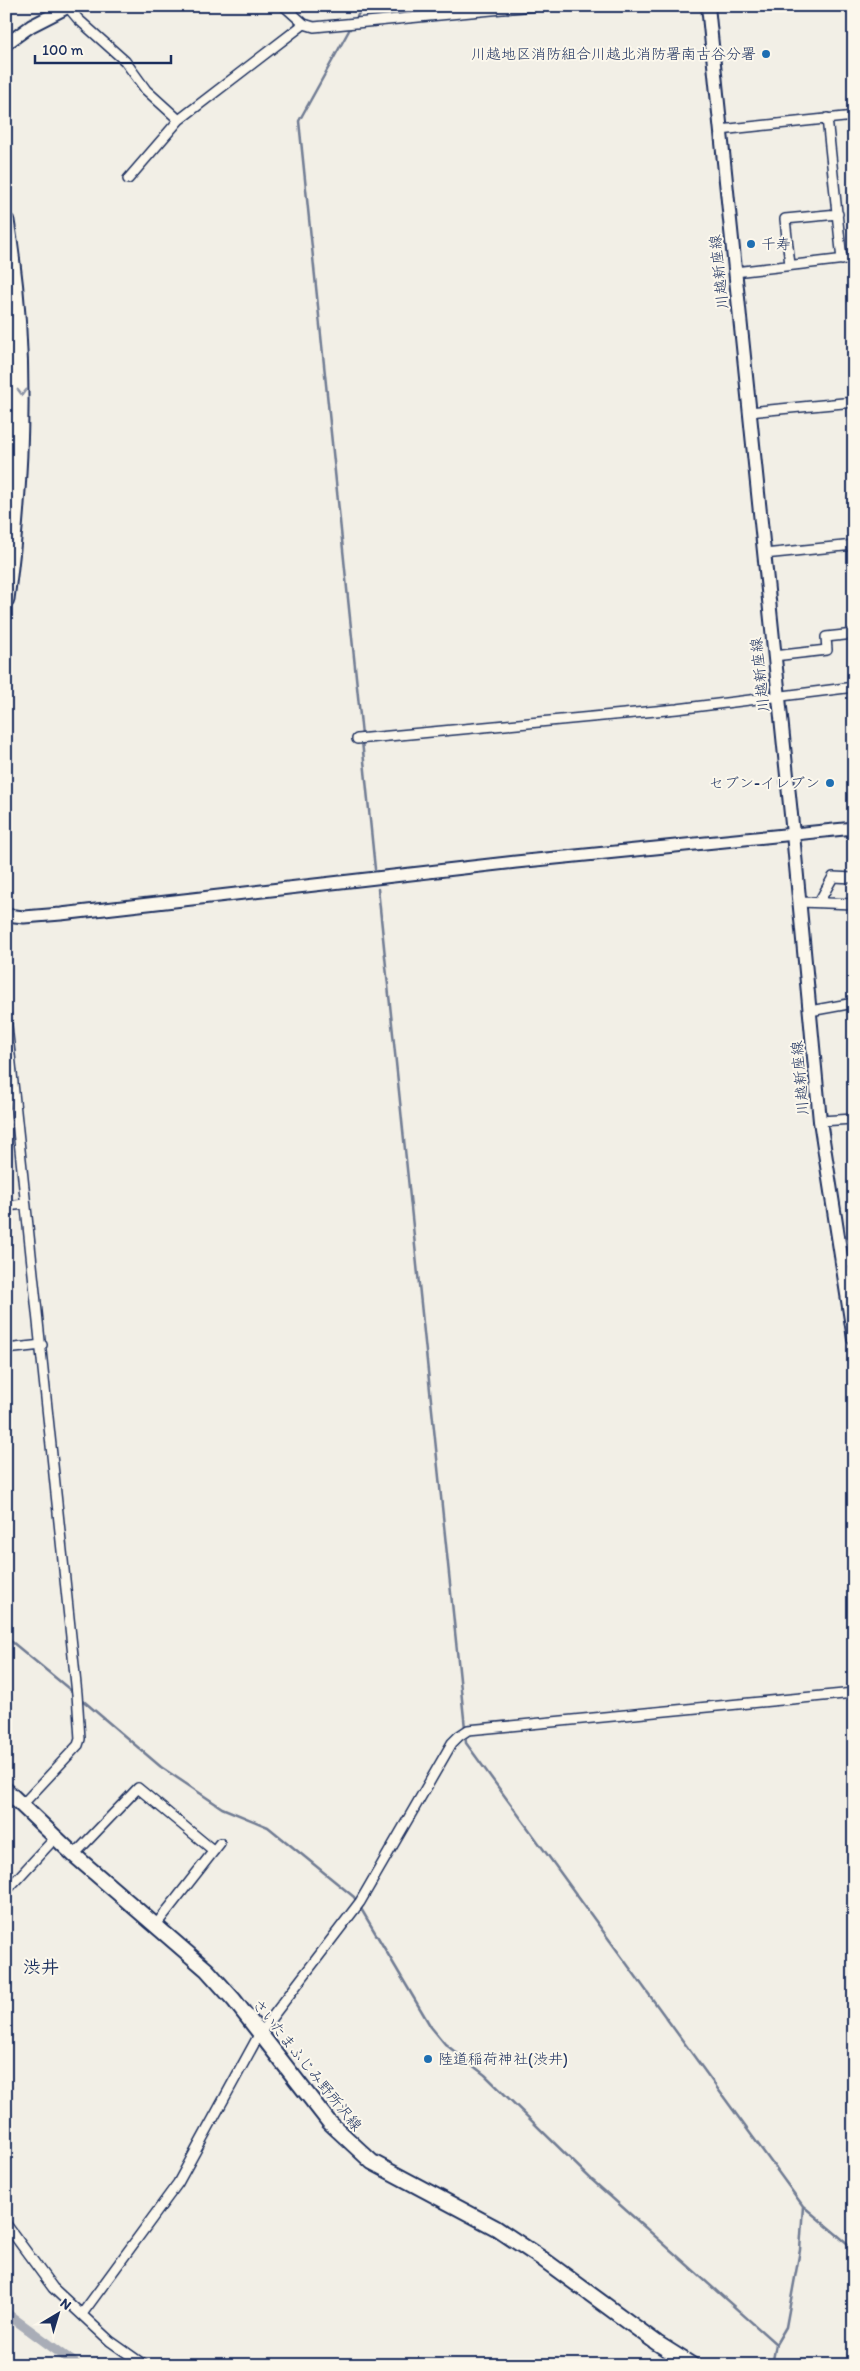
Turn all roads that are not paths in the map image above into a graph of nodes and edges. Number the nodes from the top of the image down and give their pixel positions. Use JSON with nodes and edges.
{"nodes":[{"id":1,"x":284,"y":6,"type":"edge"},
{"id":2,"x":534,"y":6,"type":"edge"},
{"id":3,"x":708,"y":6,"type":"edge"},
{"id":4,"x":69,"y":7,"type":"edge"},
{"id":5,"x":304,"y":24,"type":"junction"},
{"id":6,"x":6,"y":44,"type":"edge"},
{"id":7,"x":854,"y":116,"type":"edge"},
{"id":8,"x":827,"y":118,"type":"junction"},
{"id":9,"x":179,"y":120,"type":"junction"},
{"id":10,"x":720,"y":130,"type":"junction"},
{"id":11,"x":128,"y":179,"type":"dead end"},
{"id":12,"x":838,"y":214,"type":"junction"},
{"id":13,"x":6,"y":221,"type":"edge"},
{"id":14,"x":854,"y":258,"type":"edge"},
{"id":15,"x":842,"y":260,"type":"junction"},
{"id":16,"x":790,"y":265,"type":"junction"},
{"id":17,"x":735,"y":272,"type":"junction"},
{"id":18,"x":6,"y":310,"type":"edge"},
{"id":19,"x":854,"y":402,"type":"edge"},
{"id":20,"x":749,"y":412,"type":"junction"},
{"id":21,"x":7,"y":490,"type":"edge"},
{"id":22,"x":6,"y":496,"type":"edge"},
{"id":23,"x":854,"y":545,"type":"edge"},
{"id":24,"x":764,"y":554,"type":"junction"},
{"id":25,"x":6,"y":599,"type":"edge"},
{"id":26,"x":854,"y":634,"type":"edge"},
{"id":27,"x":774,"y":656,"type":"junction"},
{"id":28,"x":854,"y":687,"type":"edge"},
{"id":29,"x":779,"y":695,"type":"junction"},
{"id":30,"x":357,"y":739,"type":"dead end"},
{"id":31,"x":854,"y":828,"type":"edge"},
{"id":32,"x":793,"y":834,"type":"junction"},
{"id":33,"x":854,"y":878,"type":"edge"},
{"id":34,"x":800,"y":902,"type":"junction"},
{"id":35,"x":819,"y":902,"type":"junction"},
{"id":36,"x":854,"y":904,"type":"edge"},
{"id":37,"x":6,"y":915,"type":"edge"},
{"id":38,"x":854,"y":1003,"type":"edge"},
{"id":39,"x":810,"y":1011,"type":"junction"},
{"id":40,"x":6,"y":1016,"type":"edge"},
{"id":41,"x":854,"y":1119,"type":"edge"},
{"id":42,"x":820,"y":1121,"type":"junction"},
{"id":43,"x":25,"y":1204,"type":"junction"},
{"id":44,"x":6,"y":1206,"type":"edge"},
{"id":45,"x":840,"y":1262,"type":"junction"},
{"id":46,"x":854,"y":1262,"type":"edge"},
{"id":47,"x":854,"y":1339,"type":"edge"},
{"id":48,"x":42,"y":1345,"type":"junction"},
{"id":49,"x":6,"y":1348,"type":"edge"},
{"id":50,"x":854,"y":1693,"type":"edge"},
{"id":51,"x":6,"y":1790,"type":"edge"},
{"id":52,"x":22,"y":1805,"type":"junction"},
{"id":53,"x":56,"y":1837,"type":"junction"},
{"id":54,"x":74,"y":1855,"type":"junction"},
{"id":55,"x":6,"y":1891,"type":"edge"},
{"id":56,"x":155,"y":1926,"type":"junction"},
{"id":57,"x":260,"y":2033,"type":"junction"},
{"id":58,"x":6,"y":2224,"type":"edge"},
{"id":59,"x":82,"y":2314,"type":"junction"},
{"id":60,"x":670,"y":2359,"type":"edge"},
{"id":61,"x":144,"y":2365,"type":"edge"},
{"id":62,"x":692,"y":2365,"type":"edge"}],
"edges":[{"from":1,"to":5,"type":"street"},
{"from":2,"to":5,"type":"street"},
{"from":3,"to":10,"type":"main road","name":"川越新座線"},
{"from":4,"to":6,"type":"street"},
{"from":4,"to":9,"type":"street"},
{"from":5,"to":9,"type":"street"},
{"from":7,"to":8,"type":"street"},
{"from":8,"to":10,"type":"street"},
{"from":8,"to":12,"type":"street"},
{"from":9,"to":11,"type":"street"},
{"from":10,"to":17,"type":"main road","name":"川越新座線"},
{"from":12,"to":15,"type":"street"},
{"from":12,"to":16,"type":"street"},
{"from":13,"to":25,"type":"highway","one_way":true},
{"from":14,"to":15,"type":"street"},
{"from":15,"to":16,"type":"street"},
{"from":16,"to":17,"type":"street"},
{"from":17,"to":20,"type":"main road","name":"川越新座線"},
{"from":18,"to":21,"type":"highway"},
{"from":19,"to":20,"type":"street"},
{"from":20,"to":24,"type":"main road","name":"川越新座線"},
{"from":21,"to":22,"type":"highway"},
{"from":23,"to":24,"type":"street"},
{"from":24,"to":27,"type":"main road","name":"川越新座線"},
{"from":26,"to":27,"type":"street"},
{"from":27,"to":29,"type":"main road","name":"川越新座線"},
{"from":28,"to":29,"type":"street"},
{"from":29,"to":30,"type":"street"},
{"from":29,"to":32,"type":"main road","name":"川越新座線"},
{"from":31,"to":32,"type":"street"},
{"from":32,"to":34,"type":"main road","name":"川越新座線"},
{"from":32,"to":37,"type":"street"},
{"from":33,"to":35,"type":"street"},
{"from":34,"to":35,"type":"street"},
{"from":34,"to":39,"type":"main road","name":"川越新座線"},
{"from":35,"to":36,"type":"street"},
{"from":38,"to":39,"type":"street"},
{"from":39,"to":42,"type":"main road","name":"川越新座線"},
{"from":40,"to":43,"type":"street"},
{"from":41,"to":42,"type":"street"},
{"from":42,"to":45,"type":"main road","name":"川越新座線"},
{"from":43,"to":44,"type":"street"},
{"from":43,"to":48,"type":"street"},
{"from":45,"to":46,"type":"street"},
{"from":45,"to":47,"type":"main road","name":"川越新座線"},
{"from":48,"to":49,"type":"street"},
{"from":48,"to":52,"type":"street"},
{"from":50,"to":57,"type":"street"},
{"from":51,"to":52,"type":"main road","name":"さいたまふじみ野所沢線"},
{"from":52,"to":53,"type":"main road","name":"さいたまふじみ野所沢線"},
{"from":53,"to":54,"type":"main road","name":"さいたまふじみ野所沢線"},
{"from":53,"to":55,"type":"street"},
{"from":54,"to":56,"type":"main road","name":"さいたまふじみ野所沢線"},
{"from":54,"to":56,"type":"street"},
{"from":56,"to":57,"type":"main road","name":"さいたまふじみ野所沢線"},
{"from":57,"to":59,"type":"street"},
{"from":57,"to":60,"type":"main road","name":"さいたまふじみ野所沢線"},
{"from":58,"to":59,"type":"street"},
{"from":59,"to":61,"type":"street"},
{"from":60,"to":62,"type":"main road","name":"さいたまふじみ野所沢線"}]}
